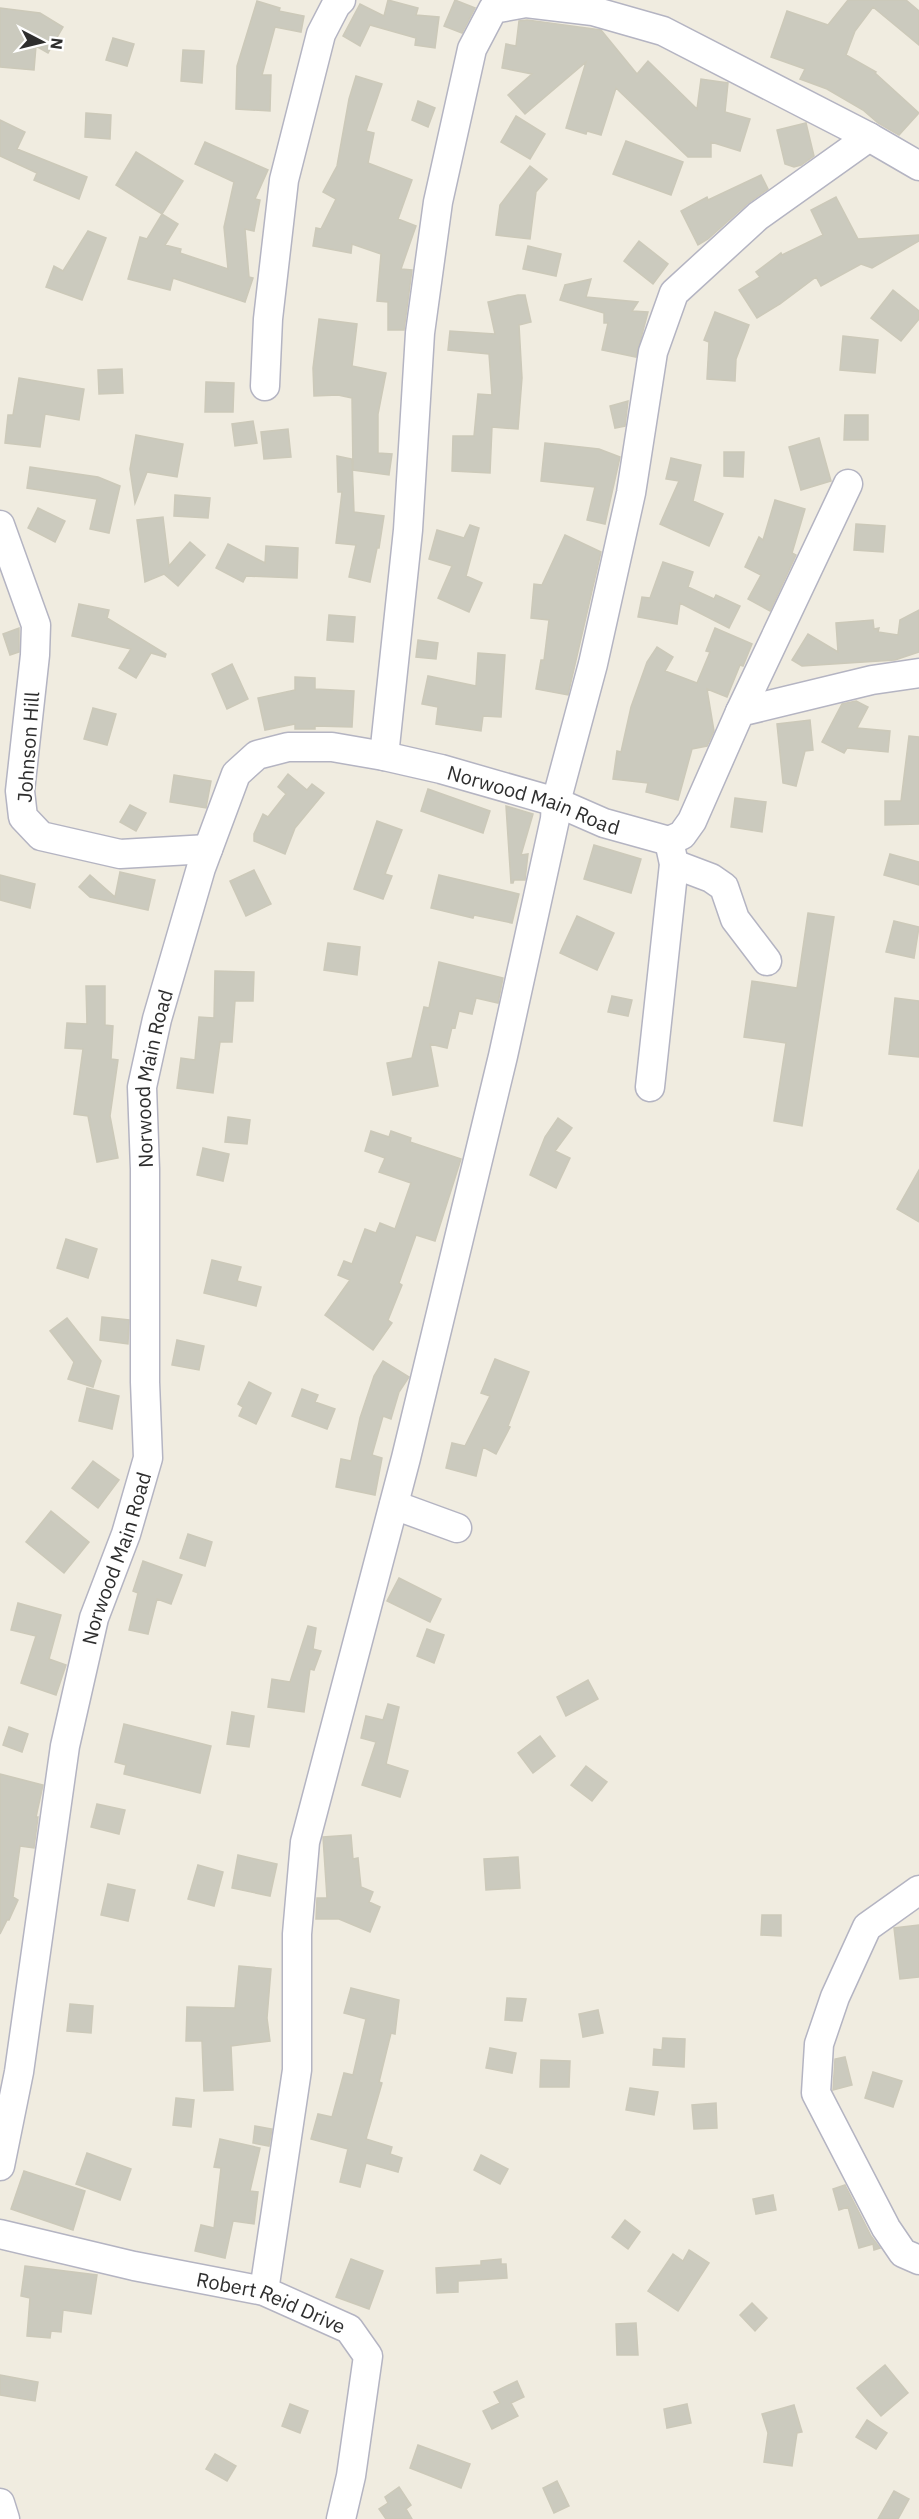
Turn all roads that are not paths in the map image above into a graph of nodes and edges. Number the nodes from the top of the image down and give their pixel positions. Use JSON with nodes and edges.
{"nodes":[{"id":1,"x":341,"y":0,"type":"edge"},
{"id":2,"x":485,"y":4,"type":"edge"},
{"id":3,"x":869,"y":137,"type":"junction"},
{"id":4,"x":919,"y":166,"type":"edge"},
{"id":5,"x":265,"y":386,"type":"dead end"},
{"id":6,"x":848,"y":484,"type":"dead end"},
{"id":7,"x":0,"y":525,"type":"edge"},
{"id":8,"x":919,"y":673,"type":"edge"},
{"id":9,"x":740,"y":712,"type":"junction"},
{"id":10,"x":384,"y":756,"type":"junction"},
{"id":11,"x":556,"y":802,"type":"junction"},
{"id":12,"x":208,"y":849,"type":"junction"},
{"id":13,"x":672,"y":853,"type":"junction"},
{"id":14,"x":767,"y":961,"type":"dead end"},
{"id":15,"x":650,"y":1087,"type":"dead end"},
{"id":16,"x":394,"y":1504,"type":"junction"},
{"id":17,"x":457,"y":1528,"type":"dead end"},
{"id":18,"x":919,"y":1890,"type":"edge"},
{"id":19,"x":0,"y":2166,"type":"edge"},
{"id":20,"x":0,"y":2234,"type":"edge"},
{"id":21,"x":919,"y":2260,"type":"edge"},
{"id":22,"x":264,"y":2291,"type":"junction"},
{"id":23,"x":0,"y":2503,"type":"edge"},
{"id":24,"x":5,"y":2519,"type":"edge"},
{"id":25,"x":341,"y":2519,"type":"edge"}],
"edges":[{"from":1,"to":5,"type":"street"},
{"from":2,"to":3,"type":"street"},
{"from":2,"to":10,"type":"street"},
{"from":3,"to":4,"type":"street"},
{"from":3,"to":11,"type":"street"},
{"from":6,"to":9,"type":"street"},
{"from":7,"to":12,"type":"street","name":"Johnson Hill"},
{"from":8,"to":9,"type":"street"},
{"from":9,"to":13,"type":"street"},
{"from":10,"to":11,"type":"street","name":"Norwood Main Road"},
{"from":10,"to":12,"type":"street","name":"Norwood Main Road"},
{"from":11,"to":13,"type":"street","name":"Norwood Main Road"},
{"from":11,"to":16,"type":"street"},
{"from":12,"to":19,"type":"street","name":"Norwood Main Road"},
{"from":13,"to":14,"type":"street","name":"Norwood Main Road"},
{"from":13,"to":15,"type":"street"},
{"from":16,"to":17,"type":"street"},
{"from":16,"to":22,"type":"street"},
{"from":18,"to":21,"type":"street"},
{"from":20,"to":22,"type":"street","name":"Robert Reid Drive"},
{"from":22,"to":25,"type":"street","name":"Robert Reid Drive"},
{"from":23,"to":24,"type":"street"}]}
